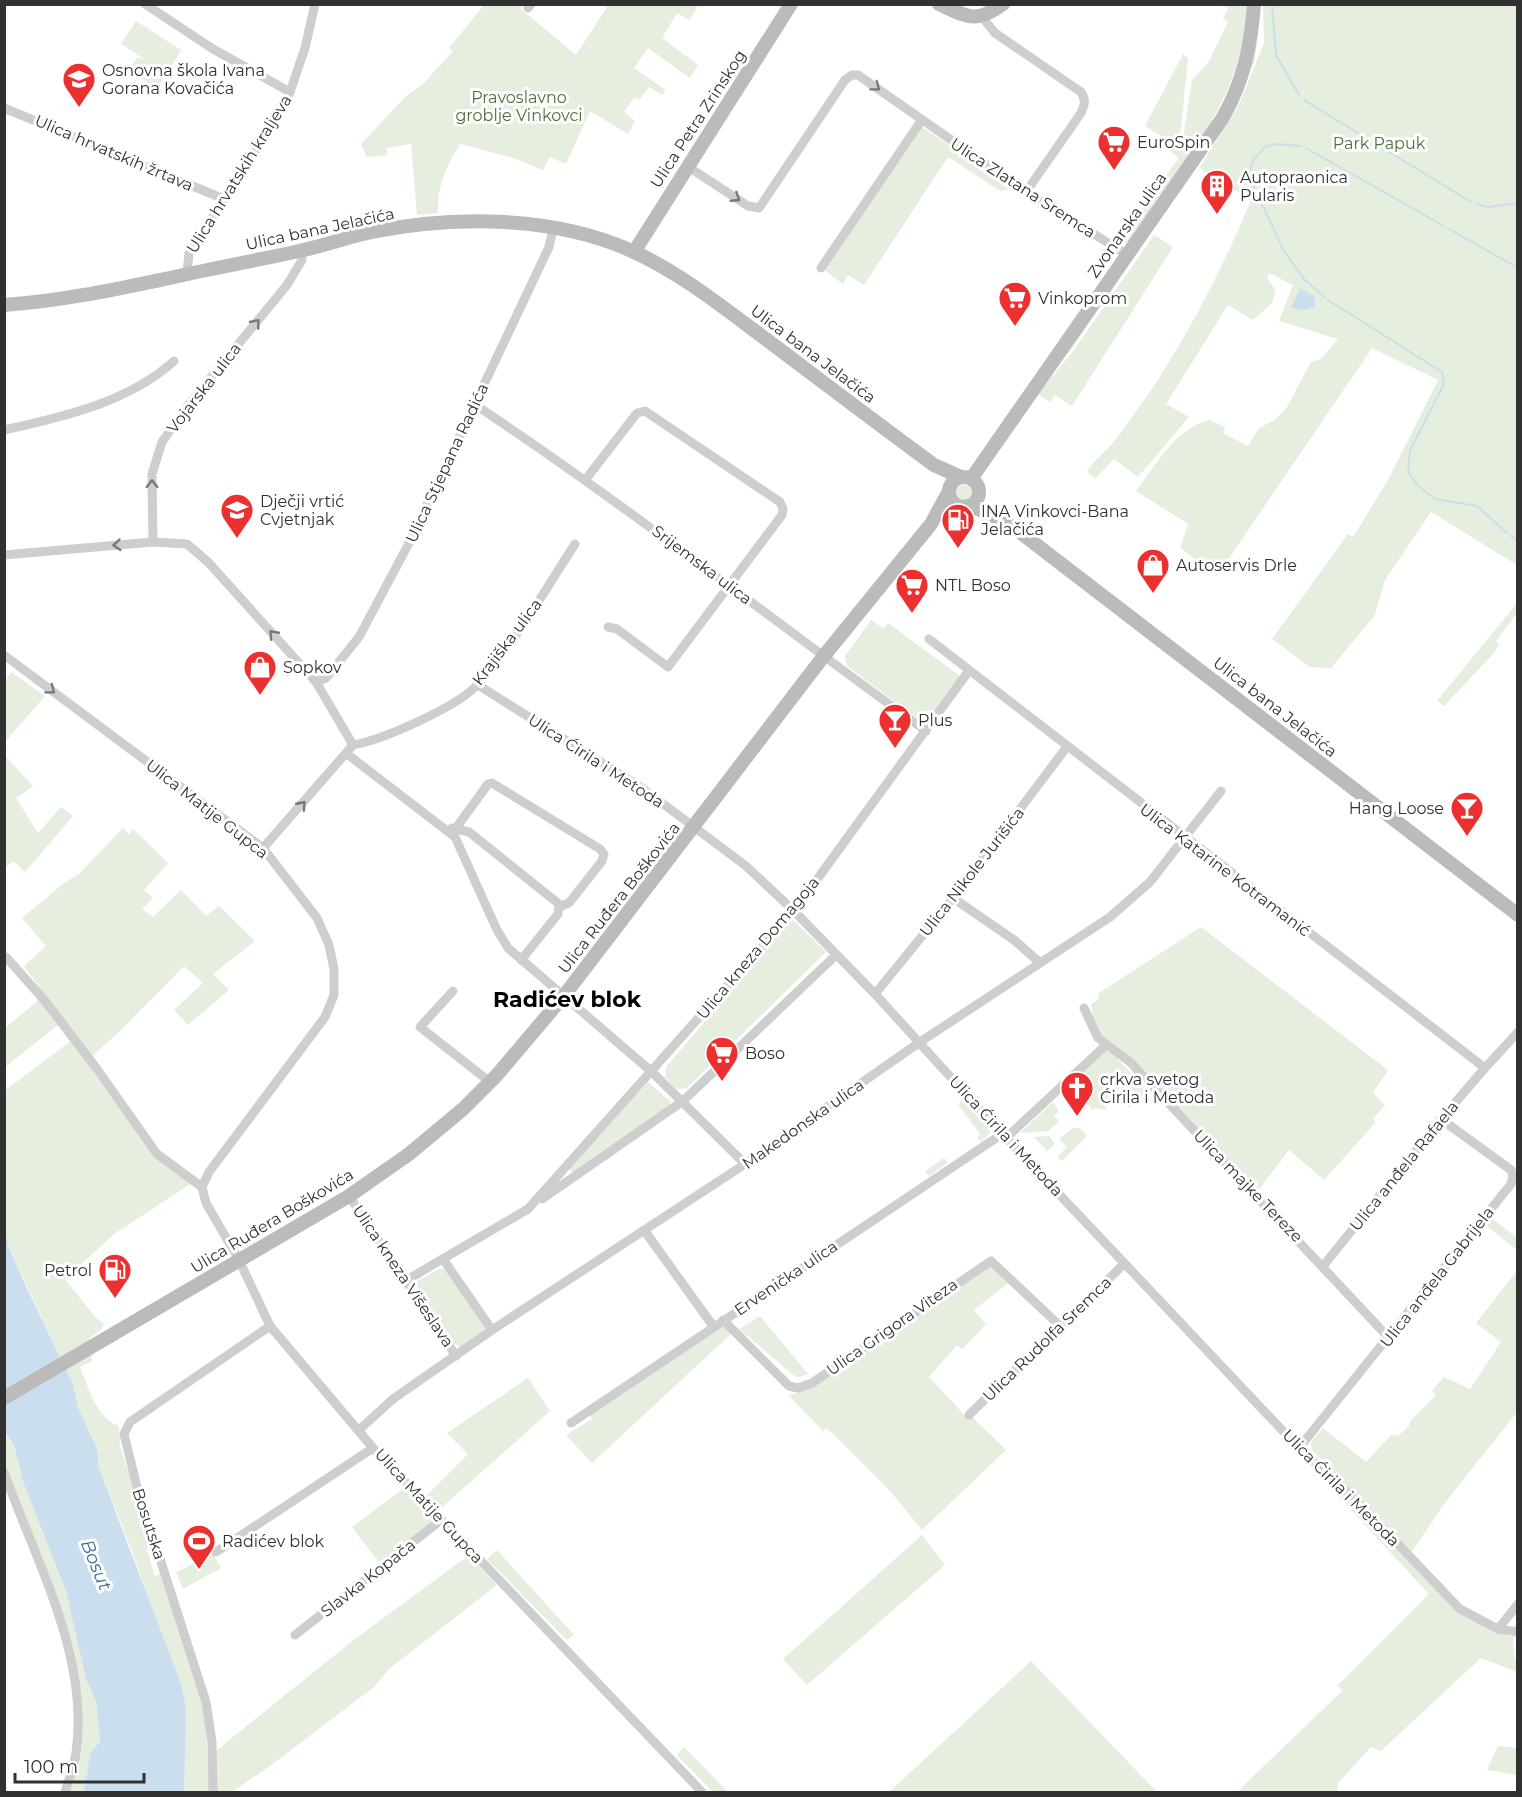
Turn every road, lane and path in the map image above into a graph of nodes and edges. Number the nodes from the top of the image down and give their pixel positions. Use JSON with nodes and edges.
{"nodes":[{"id":1,"x":145,"y":4,"type":"edge"},
{"id":2,"x":315,"y":4,"type":"edge"},
{"id":3,"x":791,"y":4,"type":"edge"},
{"id":4,"x":939,"y":4,"type":"edge"},
{"id":5,"x":1003,"y":4,"type":"edge"},
{"id":6,"x":1254,"y":4,"type":"edge"},
{"id":7,"x":982,"y":17,"type":"junction"},
{"id":8,"x":290,"y":92,"type":"junction"},
{"id":9,"x":4,"y":108,"type":"edge"},
{"id":10,"x":921,"y":121,"type":"junction"},
{"id":11,"x":687,"y":166,"type":"junction"},
{"id":12,"x":1026,"y":192,"type":"junction"},
{"id":13,"x":224,"y":199,"type":"junction"},
{"id":14,"x":553,"y":229,"type":"junction"},
{"id":15,"x":301,"y":251,"type":"junction"},
{"id":16,"x":634,"y":252,"type":"junction"},
{"id":17,"x":1126,"y":254,"type":"junction"},
{"id":18,"x":821,"y":268,"type":"dead end"},
{"id":19,"x":188,"y":274,"type":"junction"},
{"id":20,"x":4,"y":305,"type":"edge"},
{"id":21,"x":174,"y":360,"type":"dead end"},
{"id":22,"x":474,"y":404,"type":"junction"},
{"id":23,"x":4,"y":430,"type":"edge"},
{"id":24,"x":934,"y":465,"type":"junction"},
{"id":25,"x":586,"y":479,"type":"junction"},
{"id":26,"x":970,"y":482,"type":"junction"},
{"id":27,"x":950,"y":489,"type":"junction"},
{"id":28,"x":965,"y":506,"type":"junction"},
{"id":29,"x":931,"y":524,"type":"junction"},
{"id":30,"x":1012,"y":526,"type":"junction"},
{"id":31,"x":153,"y":542,"type":"junction"},
{"id":32,"x":575,"y":544,"type":"dead end"},
{"id":33,"x":4,"y":555,"type":"edge"},
{"id":34,"x":729,"y":586,"type":"junction"},
{"id":35,"x":608,"y":627,"type":"dead end"},
{"id":36,"x":928,"y":639,"type":"dead end"},
{"id":37,"x":4,"y":655,"type":"edge"},
{"id":38,"x":823,"y":657,"type":"junction"},
{"id":39,"x":969,"y":672,"type":"junction"},
{"id":40,"x":316,"y":682,"type":"junction"},
{"id":41,"x":478,"y":685,"type":"junction"},
{"id":42,"x":926,"y":730,"type":"junction"},
{"id":43,"x":1066,"y":748,"type":"junction"},
{"id":44,"x":350,"y":749,"type":"junction"},
{"id":45,"x":1221,"y":791,"type":"dead end"},
{"id":46,"x":695,"y":827,"type":"junction"},
{"id":47,"x":452,"y":828,"type":"junction"},
{"id":48,"x":1185,"y":839,"type":"junction"},
{"id":49,"x":263,"y":848,"type":"junction"},
{"id":50,"x":953,"y":898,"type":"junction"},
{"id":51,"x":559,"y":907,"type":"junction"},
{"id":52,"x":794,"y":910,"type":"junction"},
{"id":53,"x":1518,"y":915,"type":"edge"},
{"id":54,"x":836,"y":955,"type":"junction"},
{"id":55,"x":6,"y":957,"type":"edge"},
{"id":56,"x":521,"y":960,"type":"junction"},
{"id":57,"x":1039,"y":962,"type":"junction"},
{"id":58,"x":453,"y":991,"type":"dead end"},
{"id":59,"x":875,"y":994,"type":"junction"},
{"id":60,"x":563,"y":997,"type":"junction"},
{"id":61,"x":1084,"y":1008,"type":"dead end"},
{"id":62,"x":1518,"y":1032,"type":"edge"},
{"id":63,"x":920,"y":1042,"type":"junction"},
{"id":64,"x":1106,"y":1045,"type":"junction"},
{"id":65,"x":1485,"y":1068,"type":"junction"},
{"id":66,"x":652,"y":1072,"type":"junction"},
{"id":67,"x":490,"y":1082,"type":"junction"},
{"id":68,"x":683,"y":1101,"type":"junction"},
{"id":69,"x":1441,"y":1119,"type":"junction"},
{"id":70,"x":1004,"y":1136,"type":"junction"},
{"id":71,"x":745,"y":1164,"type":"junction"},
{"id":72,"x":202,"y":1187,"type":"junction"},
{"id":73,"x":350,"y":1196,"type":"junction"},
{"id":74,"x":528,"y":1209,"type":"junction"},
{"id":75,"x":644,"y":1230,"type":"junction"},
{"id":76,"x":443,"y":1259,"type":"junction"},
{"id":77,"x":239,"y":1260,"type":"junction"},
{"id":78,"x":1124,"y":1264,"type":"junction"},
{"id":79,"x":1324,"y":1265,"type":"junction"},
{"id":80,"x":405,"y":1281,"type":"junction"},
{"id":81,"x":723,"y":1320,"type":"junction"},
{"id":82,"x":270,"y":1326,"type":"junction"},
{"id":83,"x":713,"y":1326,"type":"junction"},
{"id":84,"x":1060,"y":1326,"type":"junction"},
{"id":85,"x":492,"y":1330,"type":"junction"},
{"id":86,"x":1389,"y":1338,"type":"junction"},
{"id":87,"x":456,"y":1356,"type":"junction"},
{"id":88,"x":4,"y":1398,"type":"edge"},
{"id":89,"x":969,"y":1415,"type":"dead end"},
{"id":90,"x":570,"y":1423,"type":"dead end"},
{"id":91,"x":359,"y":1430,"type":"junction"},
{"id":92,"x":373,"y":1448,"type":"junction"},
{"id":93,"x":1299,"y":1448,"type":"junction"},
{"id":94,"x":4,"y":1472,"type":"edge"},
{"id":95,"x":441,"y":1520,"type":"junction"},
{"id":96,"x":216,"y":1552,"type":"dead end"},
{"id":97,"x":1518,"y":1604,"type":"edge"},
{"id":98,"x":1498,"y":1629,"type":"junction"},
{"id":99,"x":1518,"y":1632,"type":"edge"},
{"id":100,"x":295,"y":1635,"type":"dead end"},
{"id":101,"x":65,"y":1792,"type":"edge"},
{"id":102,"x":213,"y":1792,"type":"edge"},
{"id":103,"x":702,"y":1792,"type":"edge"}],
"edges":[{"from":1,"to":8,"type":"street"},
{"from":2,"to":8,"type":"street","name":"Ulica hrvatskih kraljeva"},
{"from":3,"to":11,"type":"main road","name":"Ulica Petra Zrinskog"},
{"from":4,"to":7,"type":"main road"},
{"from":5,"to":7,"type":"main road"},
{"from":6,"to":17,"type":"main road","name":"Zvonarska ulica"},
{"from":7,"to":12,"type":"street"},
{"from":8,"to":13,"type":"street","name":"Ulica hrvatskih kraljeva"},
{"from":9,"to":13,"type":"street","name":"Ulica hrvatskih žrtava"},
{"from":11,"to":10,"type":"street","name":"Ulica Zlatana Sremca","one_way":true},
{"from":10,"to":12,"type":"street","name":"Ulica Zlatana Sremca"},
{"from":10,"to":18,"type":"street"},
{"from":11,"to":16,"type":"main road","name":"Ulica Petra Zrinskog"},
{"from":12,"to":17,"type":"street","name":"Ulica Zlatana Sremca"},
{"from":13,"to":19,"type":"street","name":"Ulica hrvatskih kraljeva"},
{"from":14,"to":15,"type":"main road","name":"Ulica bana Jelačića"},
{"from":14,"to":16,"type":"main road","name":"Ulica bana Jelačića"},
{"from":14,"to":22,"type":"street","name":"Ulica Stjepana Radića"},
{"from":15,"to":19,"type":"main road","name":"Ulica bana Jelačića"},
{"from":31,"to":15,"type":"street","name":"Vojarska ulica","one_way":true},
{"from":16,"to":24,"type":"main road","name":"Ulica bana Jelačića"},
{"from":17,"to":26,"type":"main road","name":"Zvonarska ulica"},
{"from":19,"to":20,"type":"main road","name":"Ulica bana Jelačića"},
{"from":21,"to":23,"type":"street"},
{"from":22,"to":25,"type":"street","name":"Srijemska ulica"},
{"from":22,"to":40,"type":"street","name":"Ulica Stjepana Radića"},
{"from":24,"to":26,"type":"main road","name":"Ulica bana Jelačića"},
{"from":24,"to":27,"type":"main road","name":"Ulica bana Jelačića"},
{"from":25,"to":34,"type":"street","name":"Srijemska ulica"},
{"from":25,"to":34,"type":"street"},
{"from":26,"to":27,"type":"main road"},
{"from":26,"to":28,"type":"main road"},
{"from":26,"to":30,"type":"main road","name":"Ulica bana Jelačića"},
{"from":27,"to":28,"type":"main road","name":"Ulica bana Jelačića"},
{"from":27,"to":29,"type":"main road","name":"Ulica Ruđera Boškovića"},
{"from":28,"to":29,"type":"main road","name":"Ulica Ruđera Boškovića"},
{"from":28,"to":30,"type":"main road","name":"Ulica bana Jelačića"},
{"from":29,"to":38,"type":"main road","name":"Ulica Ruđera Boškovića"},
{"from":30,"to":53,"type":"main road","name":"Ulica bana Jelačića"},
{"from":31,"to":33,"type":"street","one_way":true},
{"from":40,"to":31,"type":"street","one_way":true},
{"from":32,"to":41,"type":"street","name":"Krajiška ulica"},
{"from":34,"to":35,"type":"street"},
{"from":34,"to":38,"type":"street","name":"Srijemska ulica"},
{"from":36,"to":39,"type":"street","name":"Ulica Katarine Kotramanić"},
{"from":37,"to":49,"type":"street","name":"Ulica Matije Gupca","one_way":true},
{"from":38,"to":42,"type":"street","name":"Srijemska ulica"},
{"from":38,"to":46,"type":"main road","name":"Ulica Ruđera Boškovića"},
{"from":39,"to":42,"type":"street","name":"Ulica kneza Domagoja"},
{"from":39,"to":43,"type":"street","name":"Ulica Katarine Kotramanić"},
{"from":40,"to":44,"type":"street"},
{"from":41,"to":44,"type":"street","name":"Krajiška ulica"},
{"from":41,"to":46,"type":"street","name":"Ulica Ćirila i Metoda"},
{"from":42,"to":52,"type":"street","name":"Ulica kneza Domagoja"},
{"from":43,"to":48,"type":"street","name":"Ulica Katarine Kotramanić"},
{"from":43,"to":50,"type":"street","name":"Ulica Nikole Jurišića"},
{"from":44,"to":47,"type":"street"},
{"from":49,"to":44,"type":"street","one_way":true},
{"from":45,"to":48,"type":"street","name":"Makedonska ulica"},
{"from":46,"to":52,"type":"street","name":"Ulica Ćirila i Metoda"},
{"from":46,"to":60,"type":"main road","name":"Ulica Ruđera Boškovića"},
{"from":47,"to":51,"type":"street"},
{"from":47,"to":51,"type":"street"},
{"from":47,"to":56,"type":"street"},
{"from":48,"to":57,"type":"street","name":"Makedonska ulica"},
{"from":48,"to":65,"type":"street","name":"Ulica Katarine Kotramanić"},
{"from":49,"to":72,"type":"street","name":"Ulica Matije Gupca"},
{"from":50,"to":57,"type":"street"},
{"from":50,"to":59,"type":"street","name":"Ulica Nikole Jurišića"},
{"from":51,"to":56,"type":"street"},
{"from":52,"to":54,"type":"street","name":"Ulica Ćirila i Metoda"},
{"from":52,"to":66,"type":"street","name":"Ulica kneza Domagoja"},
{"from":54,"to":59,"type":"street","name":"Ulica Ćirila i Metoda"},
{"from":54,"to":68,"type":"street","name":"Ulica kneza Domagoja"},
{"from":55,"to":72,"type":"street"},
{"from":56,"to":60,"type":"street"},
{"from":57,"to":63,"type":"street","name":"Makedonska ulica"},
{"from":58,"to":67,"type":"street"},
{"from":59,"to":63,"type":"street","name":"Ulica Ćirila i Metoda"},
{"from":60,"to":66,"type":"street"},
{"from":60,"to":67,"type":"main road","name":"Ulica Ruđera Boškovića"},
{"from":61,"to":64,"type":"street","name":"Ulica majke Tereze"},
{"from":62,"to":65,"type":"street"},
{"from":63,"to":70,"type":"street","name":"Ulica Ćirila i Metoda"},
{"from":63,"to":71,"type":"street","name":"Makedonska ulica"},
{"from":64,"to":70,"type":"street","name":"Ervenička ulica"},
{"from":64,"to":79,"type":"street","name":"Ulica majke Tereze"},
{"from":65,"to":69,"type":"street","name":"Ulica anđela Rafaela"},
{"from":66,"to":68,"type":"street"},
{"from":66,"to":74,"type":"street","name":"Ulica kneza Domagoja"},
{"from":67,"to":73,"type":"main road","name":"Ulica Ruđera Boškovića"},
{"from":68,"to":71,"type":"street"},
{"from":68,"to":74,"type":"street","name":"Ulica kneza Domagoja"},
{"from":69,"to":79,"type":"street","name":"Ulica anđela Rafaela"},
{"from":69,"to":86,"type":"street","name":"Ulica anđela Gabrijela"},
{"from":70,"to":78,"type":"street","name":"Ulica Ćirila i Metoda"},
{"from":70,"to":81,"type":"street","name":"Ervenička ulica"},
{"from":71,"to":75,"type":"street","name":"Makedonska ulica"},
{"from":72,"to":77,"type":"street","name":"Ulica Matije Gupca"},
{"from":73,"to":77,"type":"main road","name":"Ulica Ruđera Boškovića"},
{"from":73,"to":80,"type":"street","name":"Ulica kneza Višeslava"},
{"from":74,"to":76,"type":"street","name":"Ulica kneza Domagoja"},
{"from":75,"to":83,"type":"street"},
{"from":75,"to":85,"type":"street","name":"Makedonska ulica"},
{"from":76,"to":80,"type":"street","name":"Ulica kneza Domagoja"},
{"from":76,"to":85,"type":"street"},
{"from":77,"to":82,"type":"street","name":"Ulica Matije Gupca"},
{"from":77,"to":88,"type":"main road","name":"Ulica Ruđera Boškovića"},
{"from":78,"to":84,"type":"street","name":"Ulica Rudolfa Sremca"},
{"from":78,"to":93,"type":"street","name":"Ulica Ćirila i Metoda"},
{"from":79,"to":86,"type":"street","name":"Ulica majke Tereze"},
{"from":80,"to":87,"type":"street","name":"Ulica kneza Višeslava"},
{"from":81,"to":83,"type":"street","name":"Ervenička ulica"},
{"from":81,"to":84,"type":"street","name":"Ulica Grigora Viteza"},
{"from":82,"to":91,"type":"street","name":"Ulica Matije Gupca"},
{"from":82,"to":102,"type":"street","name":"Bosutska"},
{"from":83,"to":90,"type":"street","name":"Ervenička ulica"},
{"from":84,"to":89,"type":"street","name":"Ulica Rudolfa Sremca"},
{"from":85,"to":87,"type":"street","name":"Makedonska ulica"},
{"from":86,"to":93,"type":"street","name":"Ulica anđela Gabrijela"},
{"from":87,"to":91,"type":"street","name":"Makedonska ulica"},
{"from":91,"to":92,"type":"street","name":"Ulica Matije Gupca"},
{"from":92,"to":95,"type":"street","name":"Ulica Matije Gupca"},
{"from":92,"to":96,"type":"street"},
{"from":93,"to":98,"type":"street","name":"Ulica Ćirila i Metoda"},
{"from":94,"to":101,"type":"street"},
{"from":95,"to":100,"type":"street","name":"Slavka Kopača"},
{"from":95,"to":103,"type":"street","name":"Ulica Matije Gupca"},
{"from":97,"to":98,"type":"street"},
{"from":98,"to":99,"type":"street","name":"Ulica Ćirila i Metoda"}]}
